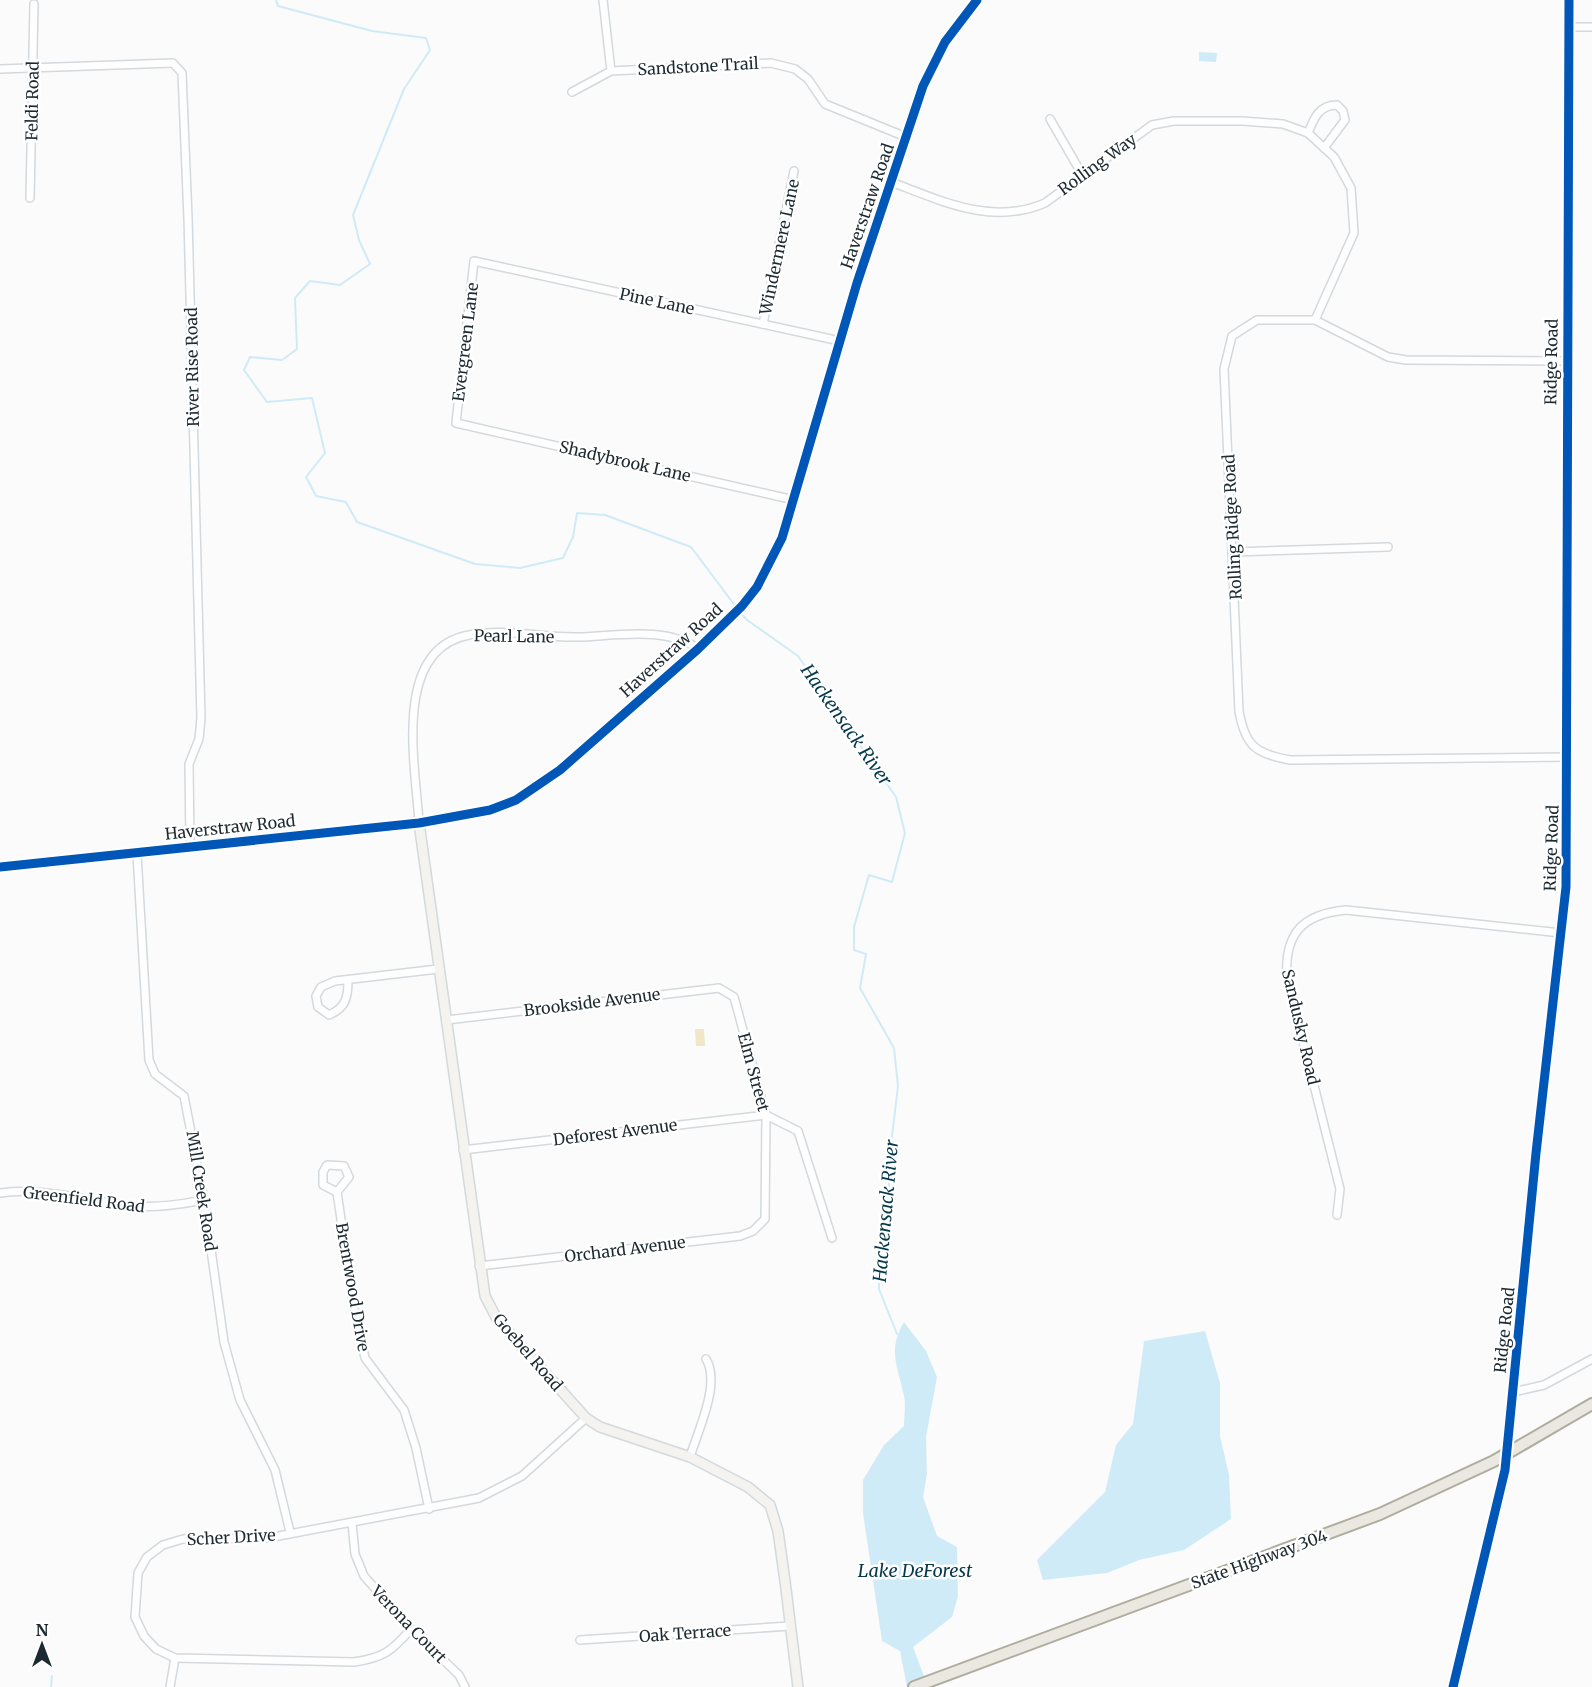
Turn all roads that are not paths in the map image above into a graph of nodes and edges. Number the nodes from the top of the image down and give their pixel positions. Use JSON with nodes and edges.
{"nodes":[{"id":1,"x":603,"y":0,"type":"edge"},
{"id":2,"x":977,"y":0,"type":"edge"},
{"id":3,"x":1569,"y":0,"type":"edge"},
{"id":4,"x":34,"y":4,"type":"dead end"},
{"id":5,"x":1569,"y":27,"type":"junction"},
{"id":6,"x":1592,"y":27,"type":"edge"},
{"id":7,"x":0,"y":69,"type":"edge"},
{"id":8,"x":33,"y":69,"type":"junction"},
{"id":9,"x":611,"y":71,"type":"junction"},
{"id":10,"x":572,"y":92,"type":"dead end"},
{"id":11,"x":1050,"y":119,"type":"dead end"},
{"id":12,"x":1308,"y":134,"type":"junction"},
{"id":13,"x":906,"y":137,"type":"junction"},
{"id":14,"x":1324,"y":148,"type":"junction"},
{"id":15,"x":794,"y":171,"type":"dead end"},
{"id":16,"x":1083,"y":176,"type":"junction"},
{"id":17,"x":891,"y":182,"type":"junction"},
{"id":18,"x":30,"y":198,"type":"dead end"},
{"id":19,"x":474,"y":261,"type":"joint"},
{"id":20,"x":1315,"y":320,"type":"junction"},
{"id":21,"x":763,"y":324,"type":"junction"},
{"id":22,"x":840,"y":341,"type":"junction"},
{"id":23,"x":1566,"y":361,"type":"junction"},
{"id":24,"x":456,"y":423,"type":"joint"},
{"id":25,"x":794,"y":500,"type":"junction"},
{"id":26,"x":1388,"y":547,"type":"dead end"},
{"id":27,"x":1233,"y":552,"type":"junction"},
{"id":28,"x":698,"y":649,"type":"junction"},
{"id":29,"x":1567,"y":757,"type":"junction"},
{"id":30,"x":419,"y":823,"type":"junction"},
{"id":31,"x":190,"y":846,"type":"junction"},
{"id":32,"x":136,"y":854,"type":"junction"},
{"id":33,"x":0,"y":867,"type":"edge"},
{"id":34,"x":1561,"y":933,"type":"junction"},
{"id":35,"x":438,"y":969,"type":"junction"},
{"id":36,"x":348,"y":981,"type":"junction"},
{"id":37,"x":734,"y":997,"type":"joint"},
{"id":38,"x":447,"y":1020,"type":"junction"},
{"id":39,"x":766,"y":1114,"type":"junction"},
{"id":40,"x":463,"y":1150,"type":"junction"},
{"id":41,"x":337,"y":1192,"type":"junction"},
{"id":42,"x":0,"y":1193,"type":"edge"},
{"id":43,"x":204,"y":1200,"type":"junction"},
{"id":44,"x":1337,"y":1215,"type":"dead end"},
{"id":45,"x":765,"y":1219,"type":"joint"},
{"id":46,"x":832,"y":1238,"type":"dead end"},
{"id":47,"x":479,"y":1266,"type":"junction"},
{"id":48,"x":705,"y":1359,"type":"dead end"},
{"id":49,"x":1592,"y":1359,"type":"edge"},
{"id":50,"x":1513,"y":1392,"type":"junction"},
{"id":51,"x":1592,"y":1404,"type":"edge"},
{"id":52,"x":586,"y":1418,"type":"junction"},
{"id":53,"x":1507,"y":1454,"type":"junction"},
{"id":54,"x":690,"y":1457,"type":"junction"},
{"id":55,"x":429,"y":1509,"type":"junction"},
{"id":56,"x":352,"y":1523,"type":"junction"},
{"id":57,"x":290,"y":1532,"type":"junction"},
{"id":58,"x":790,"y":1626,"type":"junction"},
{"id":59,"x":411,"y":1629,"type":"junction"},
{"id":60,"x":580,"y":1640,"type":"dead end"},
{"id":61,"x":174,"y":1658,"type":"junction"},
{"id":62,"x":170,"y":1687,"type":"edge"},
{"id":63,"x":465,"y":1687,"type":"edge"},
{"id":64,"x":798,"y":1687,"type":"edge"},
{"id":65,"x":914,"y":1687,"type":"edge"},
{"id":66,"x":1453,"y":1687,"type":"edge"}],
"edges":[{"from":1,"to":9,"type":"street"},
{"from":2,"to":13,"type":"street","name":"Haverstraw Road"},
{"from":3,"to":5,"type":"street","name":"Ridge Road"},
{"from":4,"to":8,"type":"street","name":"Feldi Road"},
{"from":5,"to":6,"type":"street"},
{"from":5,"to":23,"type":"street","name":"Ridge Road"},
{"from":7,"to":8,"type":"street","name":"River Rise Road"},
{"from":8,"to":18,"type":"street","name":"Feldi Road"},
{"from":8,"to":31,"type":"street","name":"River Rise Road"},
{"from":9,"to":10,"type":"street"},
{"from":9,"to":13,"type":"street","name":"Sandstone Trail"},
{"from":11,"to":16,"type":"street"},
{"from":12,"to":14,"type":"street","name":"Rolling Way"},
{"from":12,"to":14,"type":"street"},
{"from":12,"to":16,"type":"street","name":"Rolling Way"},
{"from":13,"to":17,"type":"street","name":"Haverstraw Road"},
{"from":14,"to":20,"type":"street","name":"Rolling Way"},
{"from":15,"to":21,"type":"street","name":"Windermere Lane"},
{"from":16,"to":17,"type":"street","name":"Rolling Way"},
{"from":17,"to":22,"type":"street","name":"Haverstraw Road"},
{"from":19,"to":21,"type":"street","name":"Pine Lane"},
{"from":19,"to":24,"type":"street","name":"Evergreen Lane"},
{"from":20,"to":23,"type":"street","name":"Rolling Ridge Road"},
{"from":20,"to":27,"type":"street","name":"Rolling Ridge Road"},
{"from":21,"to":22,"type":"street","name":"Pine Lane"},
{"from":22,"to":25,"type":"street","name":"Haverstraw Road"},
{"from":23,"to":29,"type":"street","name":"Ridge Road"},
{"from":24,"to":25,"type":"street","name":"Shadybrook Lane"},
{"from":25,"to":28,"type":"street","name":"Haverstraw Road"},
{"from":26,"to":27,"type":"street"},
{"from":27,"to":29,"type":"street","name":"Rolling Ridge Road"},
{"from":28,"to":30,"type":"street","name":"Haverstraw Road"},
{"from":28,"to":30,"type":"street","name":"Pearl Lane"},
{"from":29,"to":34,"type":"street","name":"Ridge Road"},
{"from":30,"to":31,"type":"street","name":"Haverstraw Road"},
{"from":30,"to":35,"type":"street","name":"Goebel Road"},
{"from":31,"to":32,"type":"street","name":"Haverstraw Road"},
{"from":32,"to":33,"type":"street","name":"Haverstraw Road"},
{"from":32,"to":43,"type":"street","name":"Mill Creek Road"},
{"from":34,"to":44,"type":"street","name":"Sandusky Road"},
{"from":34,"to":50,"type":"street","name":"Ridge Road"},
{"from":35,"to":36,"type":"street"},
{"from":35,"to":38,"type":"street","name":"Goebel Road"},
{"from":36,"to":36,"type":"street"},
{"from":37,"to":38,"type":"street","name":"Brookside Avenue"},
{"from":37,"to":39,"type":"street","name":"Elm Street"},
{"from":38,"to":40,"type":"street","name":"Goebel Road"},
{"from":39,"to":40,"type":"street","name":"Deforest Avenue"},
{"from":39,"to":45,"type":"street","name":"Elm Street"},
{"from":39,"to":46,"type":"street"},
{"from":40,"to":47,"type":"street","name":"Goebel Road"},
{"from":41,"to":41,"type":"street","name":"Brentwood Drive"},
{"from":41,"to":55,"type":"street","name":"Brentwood Drive"},
{"from":42,"to":43,"type":"street","name":"Greenfield Road"},
{"from":43,"to":57,"type":"street","name":"Mill Creek Road"},
{"from":45,"to":47,"type":"street","name":"Orchard Avenue"},
{"from":47,"to":52,"type":"street","name":"Goebel Road"},
{"from":48,"to":54,"type":"street"},
{"from":49,"to":50,"type":"street"},
{"from":50,"to":53,"type":"street","name":"Ridge Road"},
{"from":51,"to":53,"type":"main road","name":"State Highway 304"},
{"from":52,"to":54,"type":"street","name":"Goebel Road"},
{"from":52,"to":55,"type":"street","name":"Scher Drive"},
{"from":53,"to":65,"type":"main road","name":"State Highway 304"},
{"from":53,"to":66,"type":"street","name":"Ridge Road"},
{"from":54,"to":58,"type":"street","name":"Goebel Road"},
{"from":55,"to":56,"type":"street","name":"Scher Drive"},
{"from":56,"to":57,"type":"street","name":"Scher Drive"},
{"from":56,"to":59,"type":"street","name":"Verona Court"},
{"from":57,"to":61,"type":"street","name":"Scher Drive"},
{"from":58,"to":60,"type":"street","name":"Oak Terrace"},
{"from":58,"to":64,"type":"street","name":"Goebel Road"},
{"from":59,"to":61,"type":"street"},
{"from":59,"to":63,"type":"street","name":"Verona Court"},
{"from":61,"to":62,"type":"street"}]}
